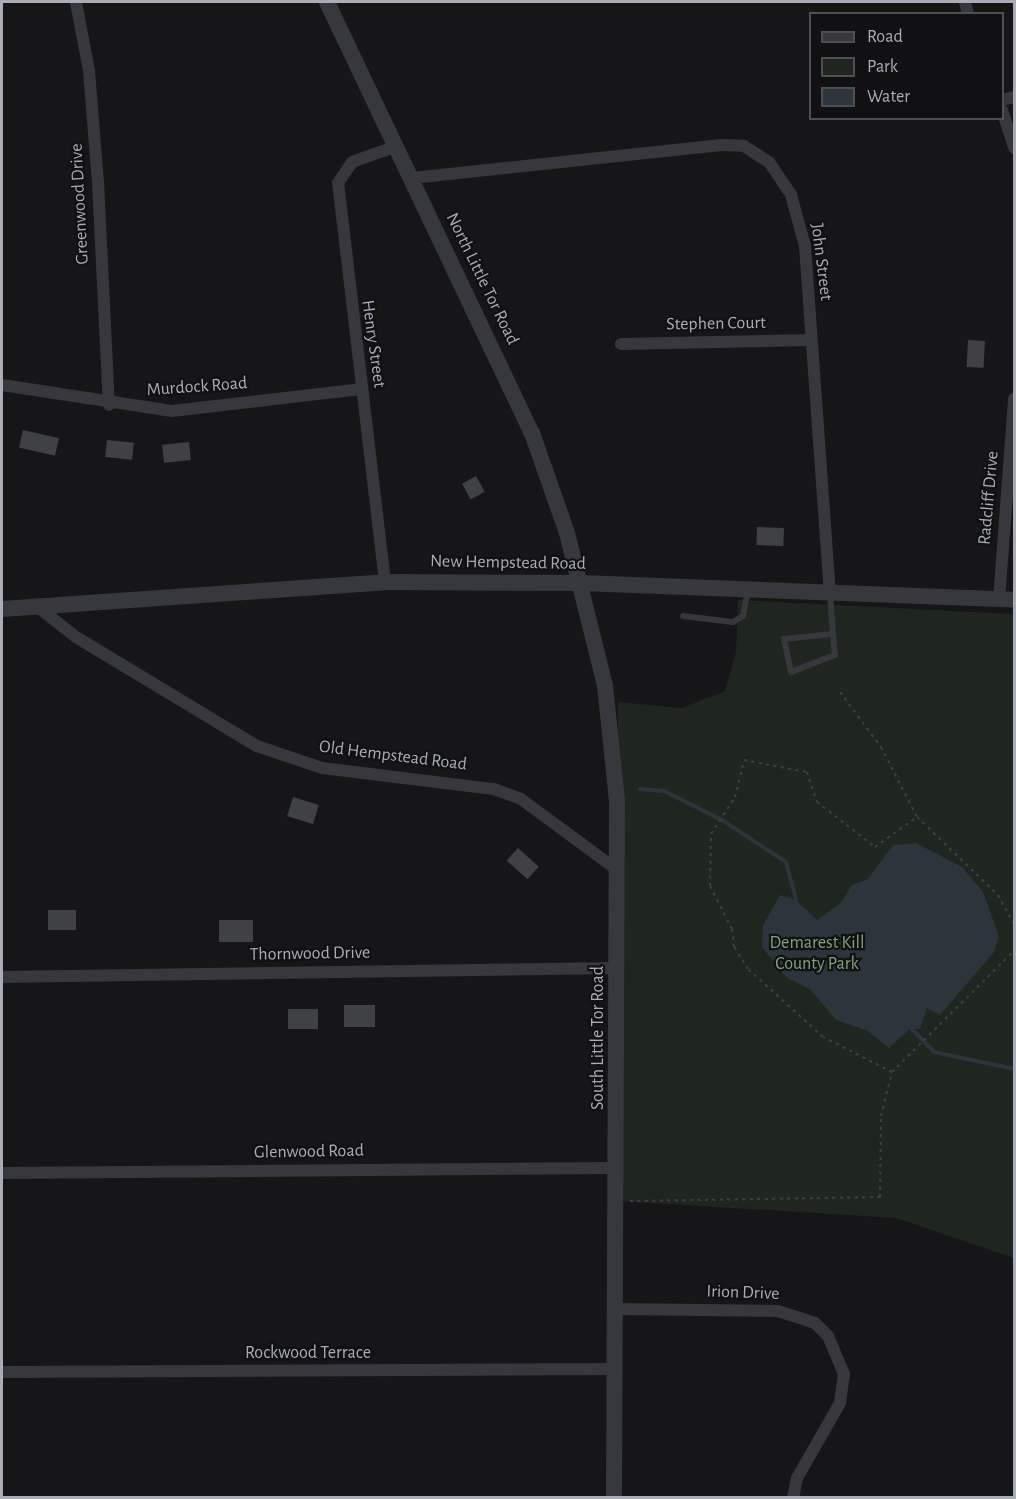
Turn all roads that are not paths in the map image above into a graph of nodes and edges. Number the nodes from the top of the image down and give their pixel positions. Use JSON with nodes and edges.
{"nodes":[{"id":1,"x":76,"y":2,"type":"edge"},
{"id":2,"x":327,"y":2,"type":"edge"},
{"id":3,"x":1004,"y":116,"type":"edge"},
{"id":4,"x":397,"y":146,"type":"junction"},
{"id":5,"x":1014,"y":148,"type":"edge"},
{"id":6,"x":412,"y":178,"type":"junction"},
{"id":7,"x":811,"y":340,"type":"junction"},
{"id":8,"x":621,"y":344,"type":"dead end"},
{"id":9,"x":2,"y":385,"type":"edge"},
{"id":10,"x":361,"y":389,"type":"junction"},
{"id":11,"x":1014,"y":399,"type":"edge"},
{"id":12,"x":109,"y":405,"type":"junction"},
{"id":13,"x":386,"y":582,"type":"junction"},
{"id":14,"x":581,"y":583,"type":"junction"},
{"id":15,"x":748,"y":590,"type":"junction"},
{"id":16,"x":830,"y":593,"type":"junction"},
{"id":17,"x":1006,"y":600,"type":"edge"},
{"id":18,"x":39,"y":608,"type":"junction"},
{"id":19,"x":2,"y":609,"type":"edge"},
{"id":20,"x":683,"y":616,"type":"dead end"},
{"id":21,"x":833,"y":634,"type":"junction"},
{"id":22,"x":616,"y":868,"type":"junction"},
{"id":23,"x":618,"y":968,"type":"junction"},
{"id":24,"x":2,"y":977,"type":"edge"},
{"id":25,"x":617,"y":1168,"type":"junction"},
{"id":26,"x":2,"y":1173,"type":"edge"},
{"id":27,"x":616,"y":1309,"type":"junction"},
{"id":28,"x":615,"y":1369,"type":"junction"},
{"id":29,"x":2,"y":1372,"type":"edge"},
{"id":30,"x":614,"y":1497,"type":"edge"},
{"id":31,"x":793,"y":1497,"type":"edge"}],
"edges":[{"from":1,"to":12,"type":"street","name":"Greenwood Drive"},
{"from":2,"to":4,"type":"street","name":"North Little Tor Road"},
{"from":3,"to":5,"type":"street"},
{"from":4,"to":6,"type":"street","name":"North Little Tor Road"},
{"from":4,"to":10,"type":"street","name":"Henry Street"},
{"from":6,"to":7,"type":"street","name":"John Street"},
{"from":6,"to":14,"type":"street","name":"North Little Tor Road"},
{"from":7,"to":8,"type":"street","name":"Stephen Court"},
{"from":7,"to":16,"type":"street","name":"John Street"},
{"from":9,"to":12,"type":"street","name":"Murdock Road"},
{"from":10,"to":12,"type":"street","name":"Murdock Road"},
{"from":10,"to":13,"type":"street","name":"Henry Street"},
{"from":11,"to":17,"type":"street","name":"Radcliff Drive"},
{"from":13,"to":14,"type":"street","name":"New Hempstead Road"},
{"from":13,"to":18,"type":"street","name":"New Hempstead Road"},
{"from":14,"to":15,"type":"street","name":"New Hempstead Road"},
{"from":14,"to":22,"type":"street","name":"South Little Tor Road"},
{"from":15,"to":16,"type":"street","name":"New Hempstead Road"},
{"from":15,"to":20,"type":"lane"},
{"from":16,"to":17,"type":"street","name":"New Hempstead Road"},
{"from":16,"to":21,"type":"lane"},
{"from":18,"to":19,"type":"street","name":"New Hempstead Road"},
{"from":18,"to":22,"type":"street","name":"Old Hempstead Road"},
{"from":21,"to":21,"type":"lane"},
{"from":22,"to":23,"type":"street","name":"South Little Tor Road"},
{"from":23,"to":24,"type":"street","name":"Thornwood Drive"},
{"from":23,"to":25,"type":"street","name":"South Little Tor Road"},
{"from":25,"to":26,"type":"street","name":"Glenwood Road"},
{"from":25,"to":27,"type":"street","name":"South Little Tor Road"},
{"from":27,"to":28,"type":"street","name":"South Little Tor Road"},
{"from":27,"to":31,"type":"street","name":"Irion Drive"},
{"from":28,"to":29,"type":"street","name":"Rockwood Terrace"},
{"from":28,"to":30,"type":"street","name":"South Little Tor Road"}]}
